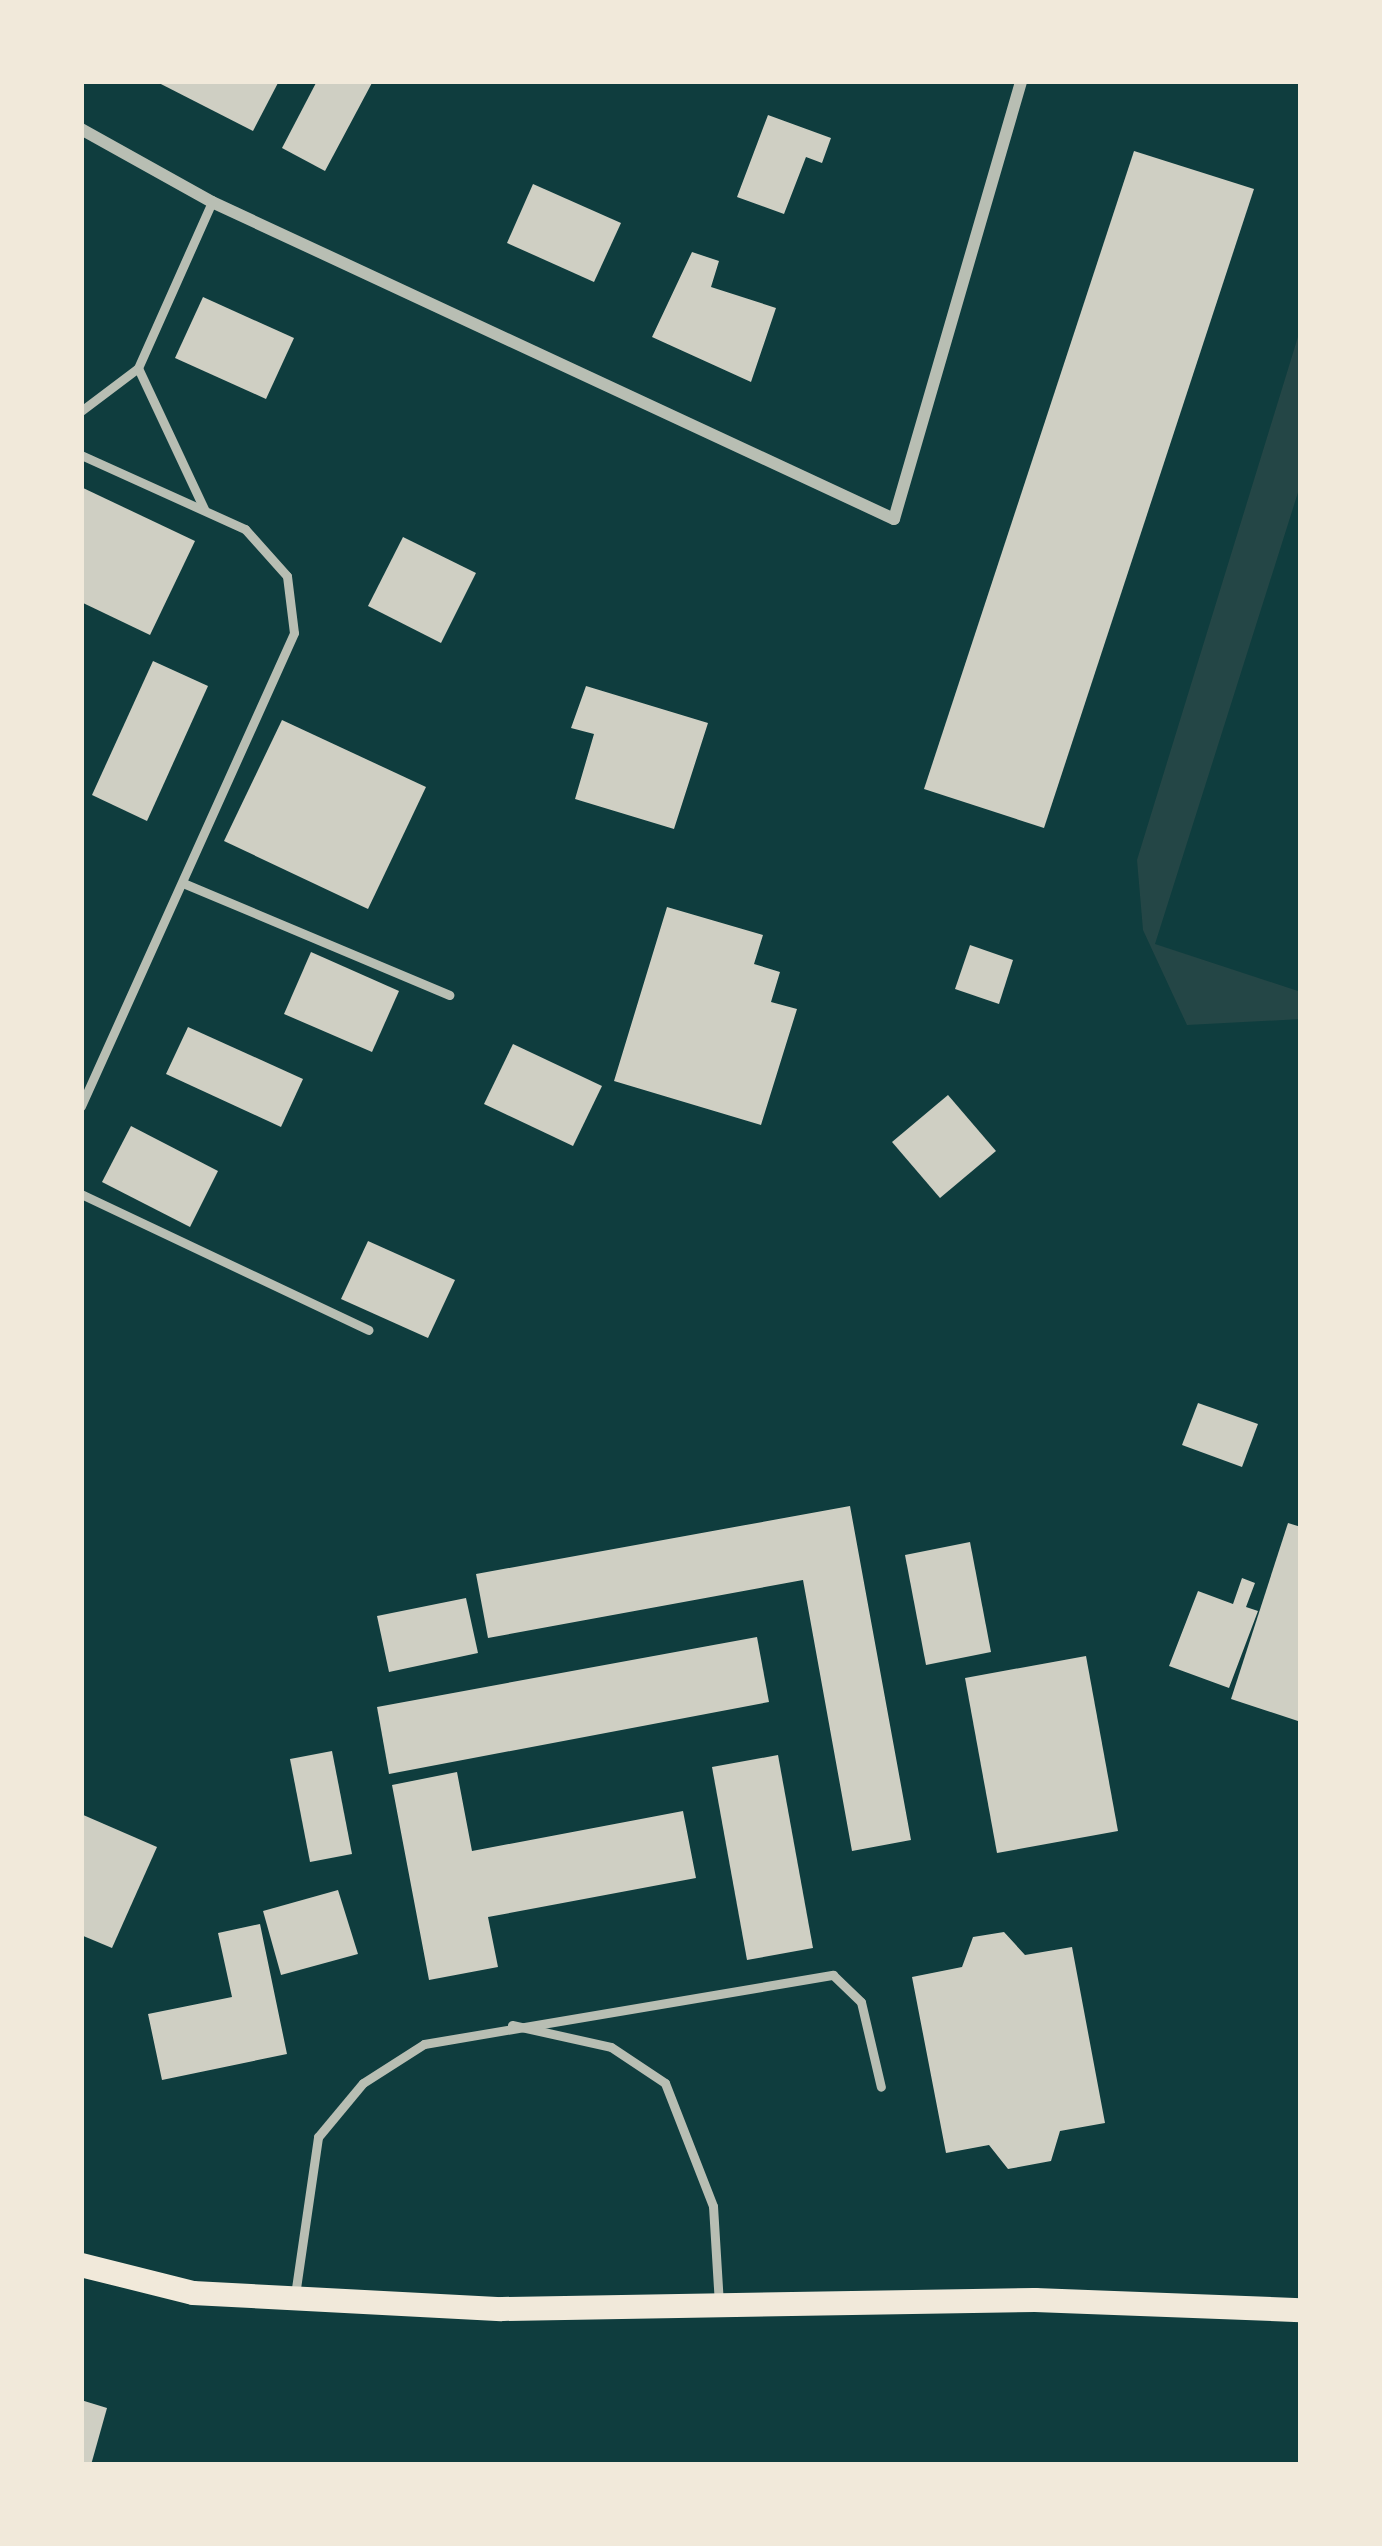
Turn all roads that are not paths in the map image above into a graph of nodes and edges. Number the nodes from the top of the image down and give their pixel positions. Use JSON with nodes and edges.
{"nodes":[{"id":1,"x":1021,"y":81,"type":"edge"},
{"id":2,"x":81,"y":129,"type":"edge"},
{"id":3,"x":212,"y":202,"type":"junction"},
{"id":4,"x":138,"y":368,"type":"junction"},
{"id":5,"x":81,"y":411,"type":"edge"},
{"id":6,"x":81,"y":454,"type":"edge"},
{"id":7,"x":204,"y":509,"type":"junction"},
{"id":8,"x":183,"y":883,"type":"junction"},
{"id":9,"x":449,"y":995,"type":"dead end"},
{"id":10,"x":81,"y":1106,"type":"edge"},
{"id":11,"x":81,"y":1194,"type":"edge"},
{"id":12,"x":369,"y":1330,"type":"dead end"},
{"id":13,"x":501,"y":2023,"type":"junction"},
{"id":14,"x":881,"y":2087,"type":"dead end"},
{"id":15,"x":81,"y":2265,"type":"edge"},
{"id":16,"x":295,"y":2298,"type":"junction"},
{"id":17,"x":719,"y":2305,"type":"junction"},
{"id":18,"x":1301,"y":2310,"type":"edge"}],
"edges":[{"from":1,"to":3,"type":"street"},
{"from":2,"to":3,"type":"street"},
{"from":3,"to":4,"type":"lane"},
{"from":4,"to":5,"type":"lane"},
{"from":4,"to":7,"type":"lane"},
{"from":6,"to":7,"type":"lane"},
{"from":7,"to":8,"type":"lane"},
{"from":8,"to":9,"type":"lane"},
{"from":8,"to":10,"type":"lane"},
{"from":11,"to":12,"type":"lane"},
{"from":13,"to":14,"type":"lane"},
{"from":13,"to":16,"type":"lane"},
{"from":13,"to":17,"type":"lane"},
{"from":15,"to":16,"type":"main road"},
{"from":16,"to":17,"type":"main road"},
{"from":17,"to":18,"type":"main road"}]}
